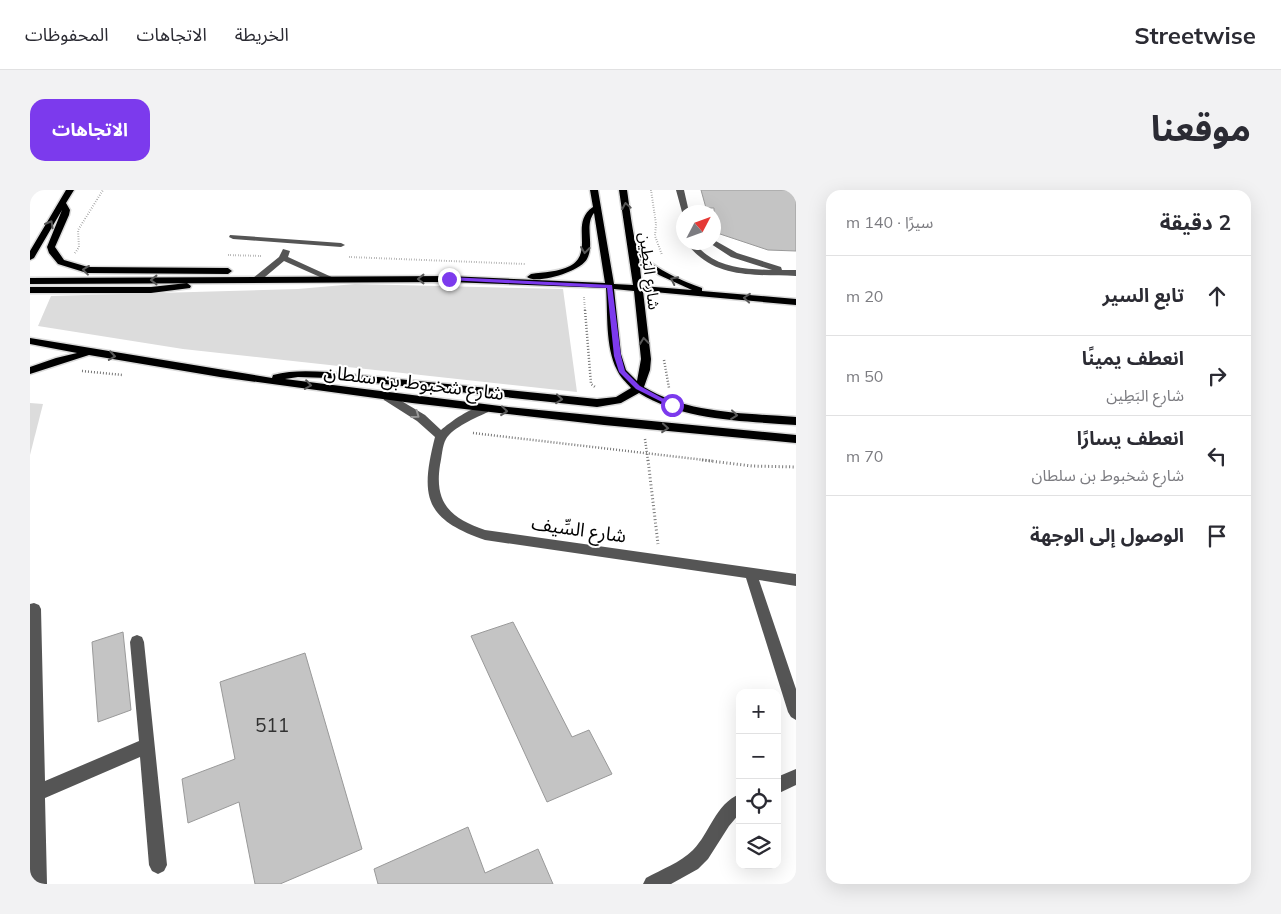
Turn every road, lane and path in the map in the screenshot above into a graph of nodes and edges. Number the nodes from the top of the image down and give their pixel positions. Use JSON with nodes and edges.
{"nodes":[{"id":1,"x":70,"y":190,"type":"edge"},
{"id":2,"x":104,"y":190,"type":"edge"},
{"id":3,"x":594,"y":190,"type":"edge"},
{"id":4,"x":623,"y":190,"type":"edge"},
{"id":5,"x":651,"y":190,"type":"edge"},
{"id":6,"x":680,"y":190,"type":"edge"},
{"id":7,"x":62,"y":202,"type":"junction"},
{"id":8,"x":684,"y":205,"type":"edge"},
{"id":9,"x":597,"y":208,"type":"junction"},
{"id":10,"x":233,"y":237,"type":"dead end"},
{"id":11,"x":288,"y":241,"type":"junction"},
{"id":12,"x":340,"y":245,"type":"dead end"},
{"id":13,"x":633,"y":246,"type":"junction"},
{"id":14,"x":721,"y":247,"type":"edge"},
{"id":15,"x":697,"y":250,"type":"edge"},
{"id":16,"x":342,"y":257,"type":"dead end"},
{"id":17,"x":30,"y":258,"type":"edge"},
{"id":18,"x":283,"y":258,"type":"junction"},
{"id":19,"x":61,"y":262,"type":"junction"},
{"id":20,"x":666,"y":262,"type":"dead end"},
{"id":21,"x":527,"y":264,"type":"dead end"},
{"id":22,"x":794,"y":273,"type":"edge"},
{"id":23,"x":332,"y":279,"type":"junction"},
{"id":24,"x":203,"y":280,"type":"junction"},
{"id":25,"x":256,"y":280,"type":"junction"},
{"id":26,"x":508,"y":280,"type":"junction"},
{"id":27,"x":30,"y":281,"type":"edge"},
{"id":28,"x":582,"y":285,"type":"junction"},
{"id":29,"x":610,"y":286,"type":"junction"},
{"id":30,"x":638,"y":289,"type":"junction"},
{"id":31,"x":30,"y":290,"type":"edge"},
{"id":32,"x":720,"y":296,"type":"junction"},
{"id":33,"x":796,"y":302,"type":"edge"},
{"id":34,"x":30,"y":341,"type":"edge"},
{"id":35,"x":91,"y":353,"type":"junction"},
{"id":36,"x":30,"y":371,"type":"edge"},
{"id":37,"x":267,"y":380,"type":"junction"},
{"id":38,"x":638,"y":388,"type":"junction"},
{"id":39,"x":388,"y":397,"type":"junction"},
{"id":40,"x":615,"y":402,"type":"junction"},
{"id":41,"x":484,"y":409,"type":"junction"},
{"id":42,"x":796,"y":421,"type":"edge"},
{"id":43,"x":643,"y":426,"type":"junction"},
{"id":44,"x":464,"y":432,"type":"dead end"},
{"id":45,"x":441,"y":436,"type":"junction"},
{"id":46,"x":796,"y":439,"type":"edge"},
{"id":47,"x":646,"y":453,"type":"junction"},
{"id":48,"x":796,"y":467,"type":"edge"},
{"id":49,"x":660,"y":559,"type":"junction"},
{"id":50,"x":750,"y":572,"type":"junction"},
{"id":51,"x":796,"y":580,"type":"edge"},
{"id":52,"x":34,"y":609,"type":"dead end"},
{"id":53,"x":137,"y":642,"type":"dead end"},
{"id":54,"x":796,"y":712,"type":"edge"},
{"id":55,"x":146,"y":746,"type":"junction"},
{"id":56,"x":796,"y":777,"type":"edge"},
{"id":57,"x":781,"y":784,"type":"edge"},
{"id":58,"x":37,"y":793,"type":"junction"},
{"id":59,"x":736,"y":806,"type":"edge"},
{"id":60,"x":158,"y":865,"type":"dead end"},
{"id":61,"x":38,"y":884,"type":"edge"},
{"id":62,"x":652,"y":884,"type":"edge"}],
"edges":[{"from":1,"to":7,"type":"main road"},
{"from":2,"to":19,"type":"path"},
{"from":3,"to":9,"type":"main road"},
{"from":13,"to":4,"type":"main road","name":"شارع البَطِين","one_way":true},
{"from":5,"to":20,"type":"path"},
{"from":6,"to":8,"type":"street"},
{"from":17,"to":7,"type":"main road","one_way":true},
{"from":7,"to":19,"type":"main road"},
{"from":9,"to":26,"type":"main road","one_way":true},
{"from":9,"to":29,"type":"main road"},
{"from":10,"to":11,"type":"street"},
{"from":11,"to":12,"type":"street"},
{"from":11,"to":18,"type":"street"},
{"from":13,"to":30,"type":"main road","name":"شارع البَطِين"},
{"from":32,"to":13,"type":"main road","one_way":true},
{"from":14,"to":22,"type":"street"},
{"from":15,"to":22,"type":"street"},
{"from":16,"to":21,"type":"path"},
{"from":18,"to":23,"type":"street"},
{"from":18,"to":25,"type":"street"},
{"from":25,"to":19,"type":"main road","one_way":true},
{"from":23,"to":25,"type":"main road"},
{"from":26,"to":23,"type":"main road","one_way":true},
{"from":24,"to":25,"type":"main road"},
{"from":24,"to":27,"type":"main road","one_way":true},
{"from":24,"to":31,"type":"main road"},
{"from":26,"to":28,"type":"main road"},
{"from":28,"to":29,"type":"main road"},
{"from":28,"to":40,"type":"path"},
{"from":29,"to":30,"type":"main road"},
{"from":29,"to":38,"type":"main road"},
{"from":30,"to":32,"type":"main road"},
{"from":38,"to":30,"type":"main road","name":"شارع البَطِين","one_way":true},
{"from":33,"to":32,"type":"main road","one_way":true},
{"from":34,"to":35,"type":"main road","name":"شارع شخبوط بن سلطان"},
{"from":35,"to":36,"type":"main road"},
{"from":35,"to":37,"type":"main road","name":"شارع شخبوط بن سلطان","one_way":true},
{"from":37,"to":39,"type":"main road","name":"شارع شخبوط بن سلطان","one_way":true},
{"from":37,"to":40,"type":"main road","one_way":true},
{"from":38,"to":40,"type":"main road"},
{"from":38,"to":42,"type":"main road","one_way":true},
{"from":39,"to":41,"type":"main road","name":"شارع شخبوط بن سلطان"},
{"from":39,"to":45,"type":"street","one_way":true},
{"from":41,"to":43,"type":"main road","name":"شارع شخبوط بن سلطان","one_way":true},
{"from":41,"to":45,"type":"street"},
{"from":43,"to":46,"type":"main road","name":"شارع شخبوط بن سلطان","one_way":true},
{"from":43,"to":47,"type":"path"},
{"from":44,"to":47,"type":"path"},
{"from":45,"to":49,"type":"street","name":"شارع السِّيف"},
{"from":47,"to":48,"type":"path"},
{"from":47,"to":49,"type":"path"},
{"from":49,"to":50,"type":"street","name":"شارع السِّيف"},
{"from":50,"to":51,"type":"street","name":"شارع السِّيف"},
{"from":50,"to":54,"type":"street"},
{"from":52,"to":58,"type":"street"},
{"from":53,"to":55,"type":"street"},
{"from":55,"to":58,"type":"street"},
{"from":55,"to":60,"type":"street"},
{"from":56,"to":57,"type":"street"},
{"from":58,"to":61,"type":"street"},
{"from":59,"to":62,"type":"street"}]}
